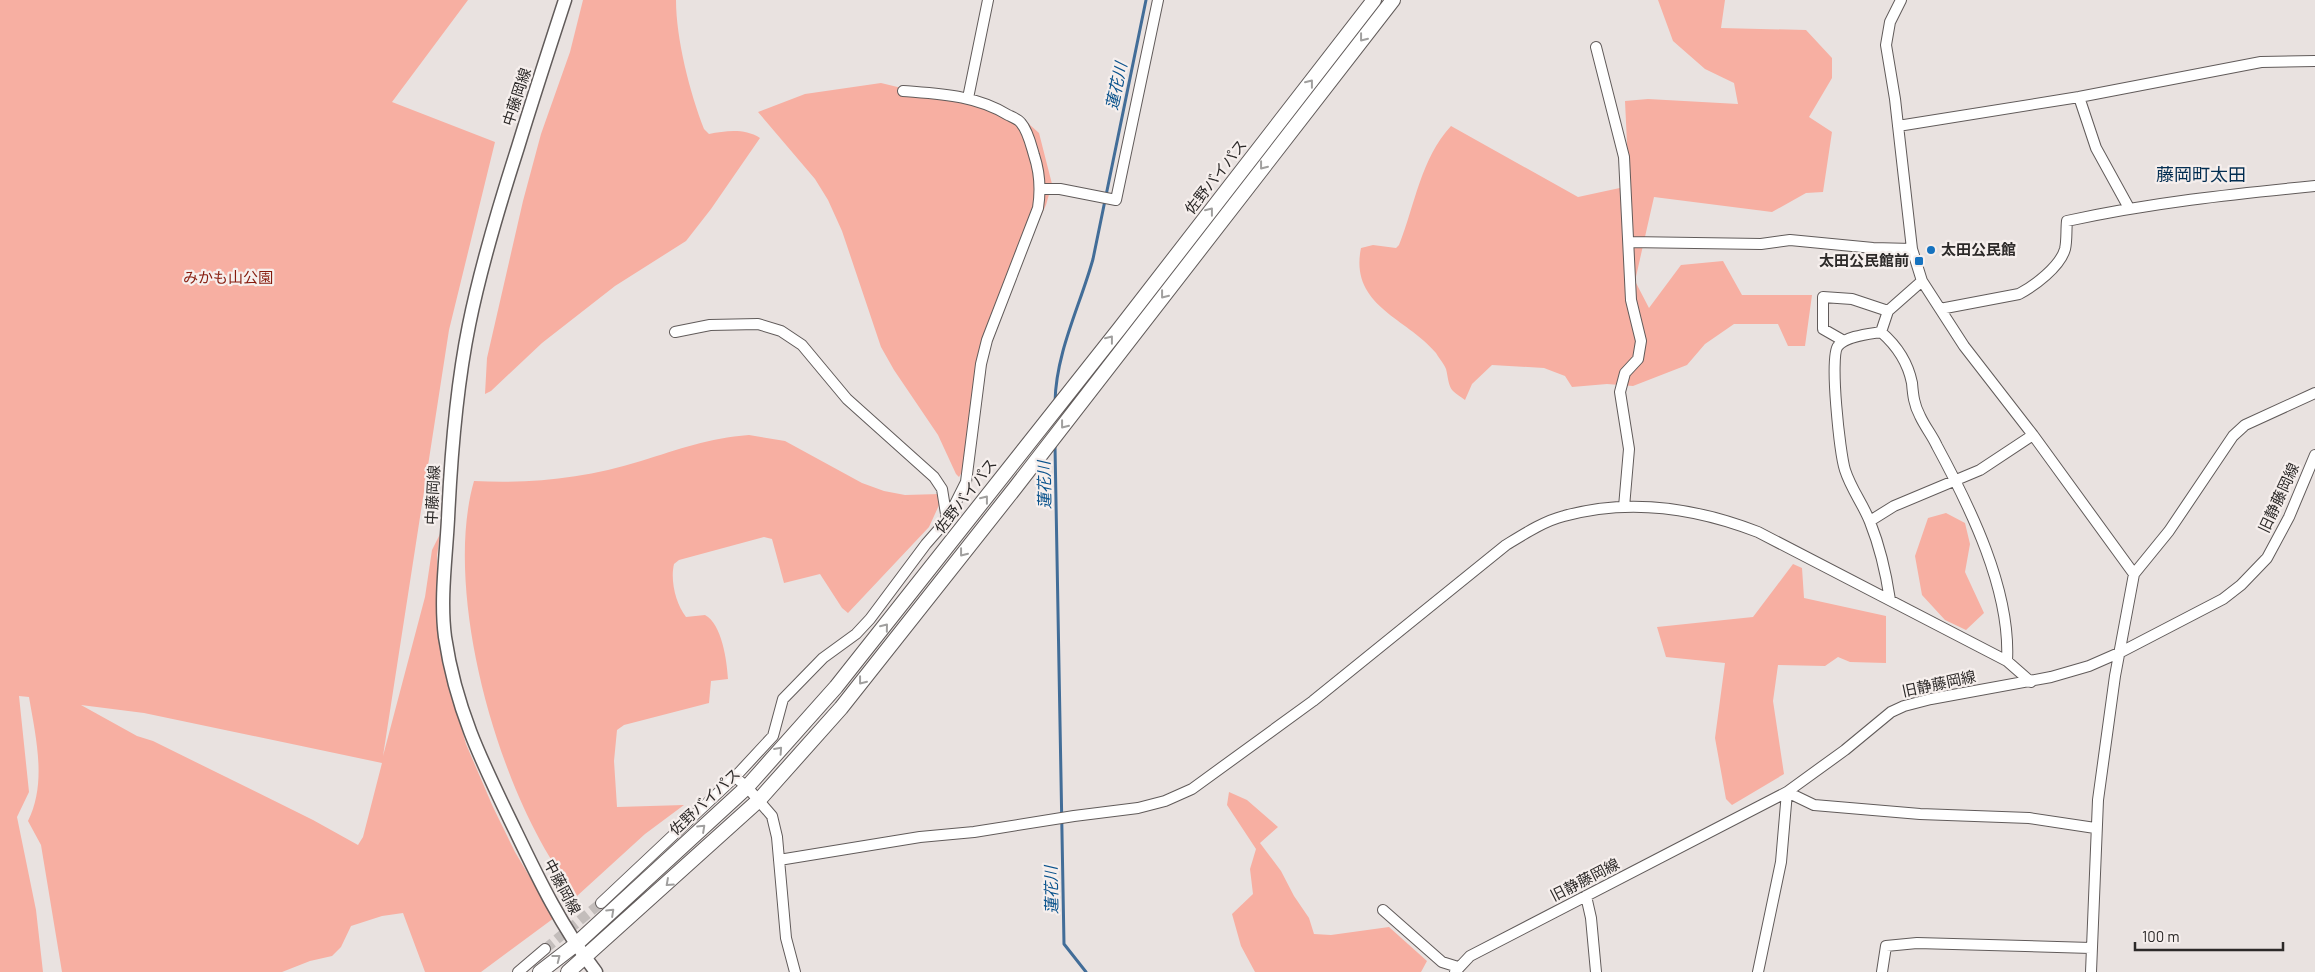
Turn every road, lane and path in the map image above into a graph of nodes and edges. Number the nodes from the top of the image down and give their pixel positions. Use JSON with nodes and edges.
{"nodes":[{"id":1,"x":565,"y":0,"type":"edge"},
{"id":2,"x":988,"y":0,"type":"edge"},
{"id":3,"x":1158,"y":0,"type":"edge"},
{"id":4,"x":1374,"y":0,"type":"edge"},
{"id":5,"x":1393,"y":0,"type":"edge"},
{"id":6,"x":1901,"y":0,"type":"edge"},
{"id":7,"x":1596,"y":47,"type":"dead end"},
{"id":8,"x":2315,"y":61,"type":"edge"},
{"id":9,"x":903,"y":92,"type":"dead end"},
{"id":10,"x":2079,"y":97,"type":"junction"},
{"id":11,"x":968,"y":98,"type":"junction"},
{"id":12,"x":1898,"y":126,"type":"junction"},
{"id":13,"x":2315,"y":186,"type":"edge"},
{"id":14,"x":1041,"y":189,"type":"junction"},
{"id":15,"x":2129,"y":208,"type":"junction"},
{"id":16,"x":1629,"y":242,"type":"junction"},
{"id":17,"x":1912,"y":249,"type":"junction"},
{"id":18,"x":1922,"y":281,"type":"junction"},
{"id":19,"x":1940,"y":309,"type":"junction"},
{"id":20,"x":1888,"y":311,"type":"junction"},
{"id":21,"x":675,"y":332,"type":"dead end"},
{"id":22,"x":1881,"y":332,"type":"junction"},
{"id":23,"x":1844,"y":341,"type":"junction"},
{"id":24,"x":2315,"y":393,"type":"edge"},
{"id":25,"x":2033,"y":434,"type":"junction"},
{"id":26,"x":2315,"y":456,"type":"edge"},
{"id":27,"x":1955,"y":482,"type":"junction"},
{"id":28,"x":1624,"y":507,"type":"junction"},
{"id":29,"x":947,"y":520,"type":"junction"},
{"id":30,"x":1870,"y":521,"type":"junction"},
{"id":31,"x":2134,"y":574,"type":"junction"},
{"id":32,"x":1890,"y":600,"type":"junction"},
{"id":33,"x":2121,"y":652,"type":"junction"},
{"id":34,"x":2008,"y":660,"type":"junction"},
{"id":35,"x":2031,"y":682,"type":"junction"},
{"id":36,"x":735,"y":777,"type":"junction"},
{"id":37,"x":746,"y":787,"type":"junction"},
{"id":38,"x":1787,"y":792,"type":"junction"},
{"id":39,"x":759,"y":800,"type":"junction"},
{"id":40,"x":2096,"y":828,"type":"junction"},
{"id":41,"x":779,"y":860,"type":"junction"},
{"id":42,"x":1586,"y":896,"type":"junction"},
{"id":43,"x":602,"y":903,"type":"tunnel mouth"},
{"id":44,"x":1383,"y":910,"type":"dead end"},
{"id":45,"x":575,"y":945,"type":"junction"},
{"id":46,"x":2091,"y":948,"type":"junction"},
{"id":47,"x":545,"y":949,"type":"tunnel mouth"},
{"id":48,"x":586,"y":959,"type":"junction"},
{"id":49,"x":1457,"y":970,"type":"edge"},
{"id":50,"x":518,"y":972,"type":"edge"},
{"id":51,"x":540,"y":972,"type":"edge"},
{"id":52,"x":568,"y":972,"type":"edge"},
{"id":53,"x":596,"y":972,"type":"edge"},
{"id":54,"x":795,"y":972,"type":"edge"},
{"id":55,"x":1596,"y":972,"type":"edge"},
{"id":56,"x":1758,"y":972,"type":"edge"},
{"id":57,"x":1882,"y":972,"type":"edge"},
{"id":58,"x":2091,"y":972,"type":"edge"}],
"edges":[{"from":1,"to":45,"type":"main road","name":"中藤岡線"},
{"from":2,"to":11,"type":"street"},
{"from":3,"to":14,"type":"street"},
{"from":37,"to":4,"type":"highway","name":"佐野バイパス","one_way":true},
{"from":5,"to":39,"type":"highway","name":"佐野バイパス","one_way":true},
{"from":6,"to":12,"type":"street"},
{"from":7,"to":16,"type":"street"},
{"from":8,"to":10,"type":"street"},
{"from":9,"to":11,"type":"street"},
{"from":10,"to":12,"type":"street"},
{"from":10,"to":15,"type":"street"},
{"from":11,"to":14,"type":"street"},
{"from":12,"to":17,"type":"street"},
{"from":13,"to":15,"type":"street"},
{"from":14,"to":29,"type":"street"},
{"from":15,"to":19,"type":"street"},
{"from":16,"to":17,"type":"street"},
{"from":16,"to":28,"type":"street"},
{"from":17,"to":18,"type":"street"},
{"from":18,"to":19,"type":"street"},
{"from":18,"to":20,"type":"street"},
{"from":19,"to":25,"type":"street"},
{"from":20,"to":22,"type":"street"},
{"from":20,"to":23,"type":"street"},
{"from":21,"to":29,"type":"street"},
{"from":22,"to":23,"type":"street"},
{"from":22,"to":27,"type":"street"},
{"from":23,"to":30,"type":"street"},
{"from":24,"to":31,"type":"street"},
{"from":25,"to":27,"type":"street"},
{"from":25,"to":31,"type":"street"},
{"from":26,"to":33,"type":"street","name":"旧静藤岡線"},
{"from":27,"to":30,"type":"street"},
{"from":27,"to":34,"type":"street"},
{"from":28,"to":32,"type":"street"},
{"from":28,"to":41,"type":"street"},
{"from":29,"to":36,"type":"street"},
{"from":30,"to":32,"type":"street"},
{"from":31,"to":33,"type":"street"},
{"from":32,"to":34,"type":"street"},
{"from":33,"to":35,"type":"street","name":"旧静藤岡線"},
{"from":33,"to":40,"type":"street"},
{"from":34,"to":35,"type":"street"},
{"from":35,"to":38,"type":"street","name":"旧静藤岡線"},
{"from":36,"to":37,"type":"street"},
{"from":36,"to":43,"type":"street"},
{"from":37,"to":39,"type":"street"},
{"from":45,"to":37,"type":"highway","name":"佐野バイパス","one_way":true},
{"from":38,"to":40,"type":"street"},
{"from":38,"to":42,"type":"street","name":"旧静藤岡線"},
{"from":38,"to":56,"type":"street"},
{"from":39,"to":41,"type":"street"},
{"from":39,"to":48,"type":"highway","name":"佐野バイパス","one_way":true},
{"from":40,"to":46,"type":"street"},
{"from":41,"to":54,"type":"street"},
{"from":42,"to":49,"type":"street","name":"旧静藤岡線"},
{"from":42,"to":55,"type":"street"},
{"from":44,"to":49,"type":"street"},
{"from":45,"to":48,"type":"main road","name":"中藤岡線"},
{"from":51,"to":45,"type":"highway","name":"佐野バイパス","one_way":true},
{"from":46,"to":57,"type":"street"},
{"from":46,"to":58,"type":"street"},
{"from":47,"to":50,"type":"street"},
{"from":48,"to":52,"type":"highway","name":"佐野バイパス"},
{"from":48,"to":53,"type":"main road","name":"中藤岡線"}]}
